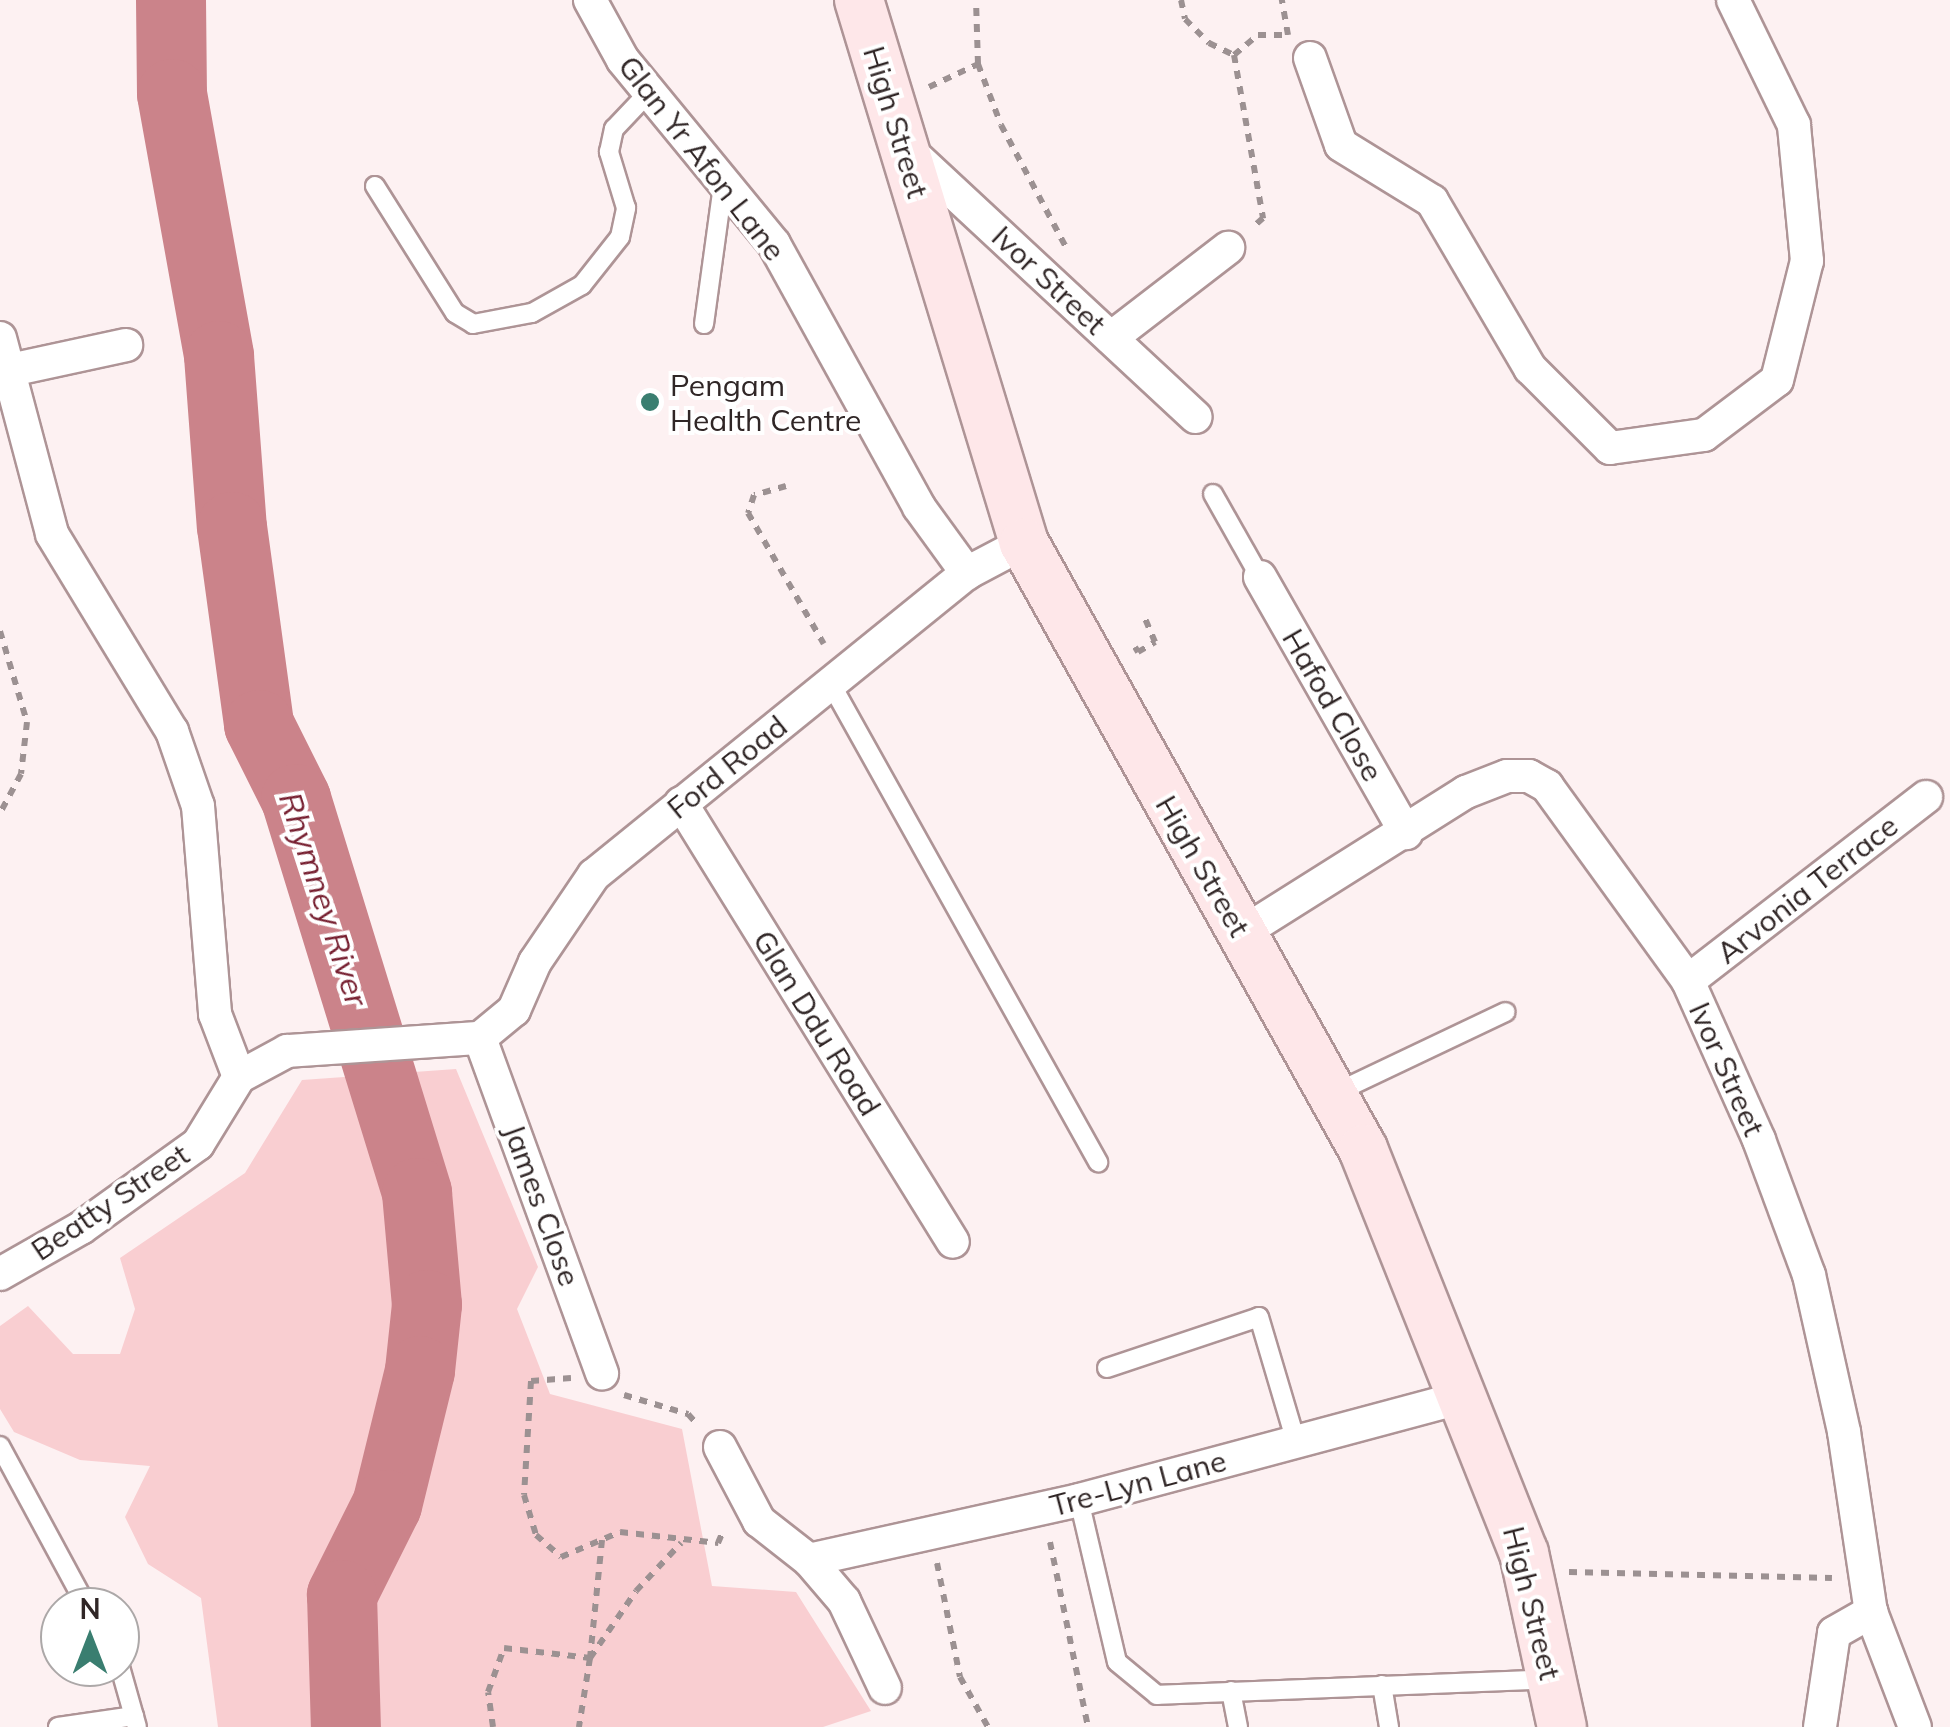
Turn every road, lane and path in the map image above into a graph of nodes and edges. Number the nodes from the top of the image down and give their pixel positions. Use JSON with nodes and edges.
{"nodes":[{"id":1,"x":590,"y":0,"type":"edge"},
{"id":2,"x":859,"y":0,"type":"edge"},
{"id":3,"x":976,"y":0,"type":"edge"},
{"id":4,"x":1181,"y":0,"type":"edge"},
{"id":5,"x":1282,"y":0,"type":"edge"},
{"id":6,"x":1733,"y":0,"type":"edge"},
{"id":7,"x":1234,"y":54,"type":"junction"},
{"id":8,"x":1310,"y":58,"type":"dead end"},
{"id":9,"x":978,"y":64,"type":"junction"},
{"id":10,"x":649,"y":92,"type":"junction"},
{"id":11,"x":896,"y":124,"type":"junction"},
{"id":12,"x":723,"y":185,"type":"junction"},
{"id":13,"x":375,"y":186,"type":"dead end"},
{"id":14,"x":1228,"y":248,"type":"joint"},
{"id":15,"x":1052,"y":282,"type":"junction"},
{"id":16,"x":704,"y":324,"type":"dead end"},
{"id":17,"x":0,"y":338,"type":"edge"},
{"id":18,"x":1111,"y":338,"type":"junction"},
{"id":19,"x":126,"y":345,"type":"dead end"},
{"id":20,"x":6,"y":371,"type":"junction"},
{"id":21,"x":1196,"y":418,"type":"dead end"},
{"id":22,"x":786,"y":486,"type":"dead end"},
{"id":23,"x":1212,"y":494,"type":"dead end"},
{"id":24,"x":1024,"y":543,"type":"junction"},
{"id":25,"x":967,"y":573,"type":"junction"},
{"id":26,"x":1260,"y":577,"type":"joint"},
{"id":27,"x":1145,"y":619,"type":"dead end"},
{"id":28,"x":0,"y":631,"type":"edge"},
{"id":29,"x":1128,"y":636,"type":"dead end"},
{"id":30,"x":837,"y":680,"type":"junction"},
{"id":31,"x":1926,"y":797,"type":"dead end"},
{"id":32,"x":681,"y":803,"type":"junction"},
{"id":33,"x":0,"y":813,"type":"edge"},
{"id":34,"x":1406,"y":833,"type":"junction"},
{"id":35,"x":1242,"y":933,"type":"junction"},
{"id":36,"x":1688,"y":981,"type":"junction"},
{"id":37,"x":1506,"y":1012,"type":"dead end"},
{"id":38,"x":464,"y":1039,"type":"junction"},
{"id":39,"x":239,"y":1077,"type":"junction"},
{"id":40,"x":1332,"y":1095,"type":"junction"},
{"id":41,"x":1098,"y":1162,"type":"dead end"},
{"id":42,"x":953,"y":1242,"type":"dead end"},
{"id":43,"x":0,"y":1274,"type":"edge"},
{"id":44,"x":1107,"y":1368,"type":"dead end"},
{"id":45,"x":602,"y":1373,"type":"junction"},
{"id":46,"x":1464,"y":1397,"type":"junction"},
{"id":47,"x":1296,"y":1442,"type":"junction"},
{"id":48,"x":0,"y":1446,"type":"edge"},
{"id":49,"x":720,"y":1447,"type":"joint"},
{"id":50,"x":741,"y":1487,"type":"junction"},
{"id":51,"x":1079,"y":1500,"type":"junction"},
{"id":52,"x":1042,"y":1508,"type":"junction"},
{"id":53,"x":930,"y":1533,"type":"junction"},
{"id":54,"x":602,"y":1540,"type":"junction"},
{"id":55,"x":681,"y":1543,"type":"junction"},
{"id":56,"x":808,"y":1560,"type":"junction"},
{"id":57,"x":1528,"y":1571,"type":"junction"},
{"id":58,"x":1866,"y":1579,"type":"junction"},
{"id":59,"x":77,"y":1587,"type":"edge"},
{"id":60,"x":1870,"y":1612,"type":"junction"},
{"id":61,"x":590,"y":1658,"type":"junction"},
{"id":62,"x":1552,"y":1678,"type":"junction"},
{"id":63,"x":1382,"y":1685,"type":"junction"},
{"id":64,"x":126,"y":1687,"type":"edge"},
{"id":65,"x":885,"y":1688,"type":"dead end"},
{"id":66,"x":1231,"y":1691,"type":"junction"},
{"id":67,"x":136,"y":1722,"type":"edge"},
{"id":68,"x":58,"y":1727,"type":"edge"},
{"id":69,"x":493,"y":1727,"type":"edge"},
{"id":70,"x":579,"y":1727,"type":"edge"},
{"id":71,"x":988,"y":1727,"type":"edge"},
{"id":72,"x":1088,"y":1727,"type":"edge"},
{"id":73,"x":1238,"y":1727,"type":"edge"},
{"id":74,"x":1389,"y":1727,"type":"edge"},
{"id":75,"x":1562,"y":1727,"type":"edge"},
{"id":76,"x":1820,"y":1727,"type":"edge"},
{"id":77,"x":1916,"y":1727,"type":"edge"}],
"edges":[{"from":1,"to":10,"type":"street","name":"Glan Yr Afon Lane"},
{"from":2,"to":11,"type":"main road","name":"High Street"},
{"from":3,"to":9,"type":"path"},
{"from":4,"to":7,"type":"path"},
{"from":5,"to":7,"type":"path"},
{"from":6,"to":8,"type":"street"},
{"from":7,"to":14,"type":"path"},
{"from":9,"to":11,"type":"path"},
{"from":9,"to":15,"type":"path"},
{"from":10,"to":12,"type":"street","name":"Glan Yr Afon Lane"},
{"from":10,"to":13,"type":"lane"},
{"from":11,"to":15,"type":"street","name":"Ivor Street"},
{"from":11,"to":24,"type":"main road","name":"High Street"},
{"from":12,"to":16,"type":"lane"},
{"from":12,"to":25,"type":"street","name":"Glan Yr Afon Lane"},
{"from":14,"to":18,"type":"street"},
{"from":15,"to":18,"type":"street","name":"Ivor Street"},
{"from":17,"to":20,"type":"street"},
{"from":18,"to":21,"type":"street","name":"Ivor Street"},
{"from":19,"to":20,"type":"street"},
{"from":20,"to":39,"type":"street"},
{"from":22,"to":30,"type":"path"},
{"from":23,"to":26,"type":"lane"},
{"from":24,"to":25,"type":"street","name":"Ford Road"},
{"from":24,"to":35,"type":"main road","name":"High Street"},
{"from":25,"to":30,"type":"street","name":"Ford Road"},
{"from":26,"to":34,"type":"street","name":"Hafod Close"},
{"from":27,"to":29,"type":"path"},
{"from":28,"to":33,"type":"path"},
{"from":30,"to":32,"type":"street","name":"Ford Road"},
{"from":30,"to":41,"type":"lane"},
{"from":31,"to":36,"type":"street","name":"Arvonia Terrace"},
{"from":32,"to":38,"type":"street","name":"Ford Road"},
{"from":32,"to":42,"type":"street","name":"Glan Ddu Road"},
{"from":34,"to":35,"type":"street","name":"Ivor Street"},
{"from":34,"to":36,"type":"street","name":"Ivor Street"},
{"from":35,"to":40,"type":"main road","name":"High Street"},
{"from":36,"to":58,"type":"street","name":"Ivor Street"},
{"from":37,"to":40,"type":"lane"},
{"from":38,"to":39,"type":"street"},
{"from":38,"to":45,"type":"street","name":"James Close"},
{"from":39,"to":43,"type":"street","name":"Beatty Street"},
{"from":40,"to":46,"type":"main road","name":"High Street"},
{"from":44,"to":47,"type":"lane"},
{"from":45,"to":49,"type":"path"},
{"from":45,"to":54,"type":"path"},
{"from":46,"to":47,"type":"street","name":"Tre-Lyn Lane"},
{"from":46,"to":57,"type":"main road","name":"High Street"},
{"from":47,"to":51,"type":"street","name":"Tre-Lyn Lane"},
{"from":48,"to":59,"type":"lane"},
{"from":49,"to":50,"type":"street"},
{"from":50,"to":55,"type":"path"},
{"from":50,"to":56,"type":"street"},
{"from":51,"to":52,"type":"street","name":"Tre-Lyn Lane"},
{"from":51,"to":66,"type":"lane"},
{"from":52,"to":53,"type":"street","name":"Tre-Lyn Lane"},
{"from":52,"to":72,"type":"path"},
{"from":53,"to":56,"type":"street","name":"Tre-Lyn Lane"},
{"from":53,"to":71,"type":"path"},
{"from":54,"to":55,"type":"path"},
{"from":54,"to":61,"type":"path"},
{"from":55,"to":61,"type":"path"},
{"from":56,"to":65,"type":"street"},
{"from":57,"to":58,"type":"path"},
{"from":57,"to":62,"type":"main road","name":"High Street"},
{"from":58,"to":60,"type":"street","name":"Ivor Street"},
{"from":60,"to":76,"type":"street"},
{"from":60,"to":77,"type":"street","name":"Ivor Street"},
{"from":61,"to":69,"type":"path"},
{"from":61,"to":70,"type":"path"},
{"from":62,"to":63,"type":"lane"},
{"from":62,"to":75,"type":"main road","name":"High Street"},
{"from":63,"to":66,"type":"lane"},
{"from":63,"to":74,"type":"lane"},
{"from":64,"to":67,"type":"lane"},
{"from":66,"to":73,"type":"lane"},
{"from":67,"to":68,"type":"lane"}]}
